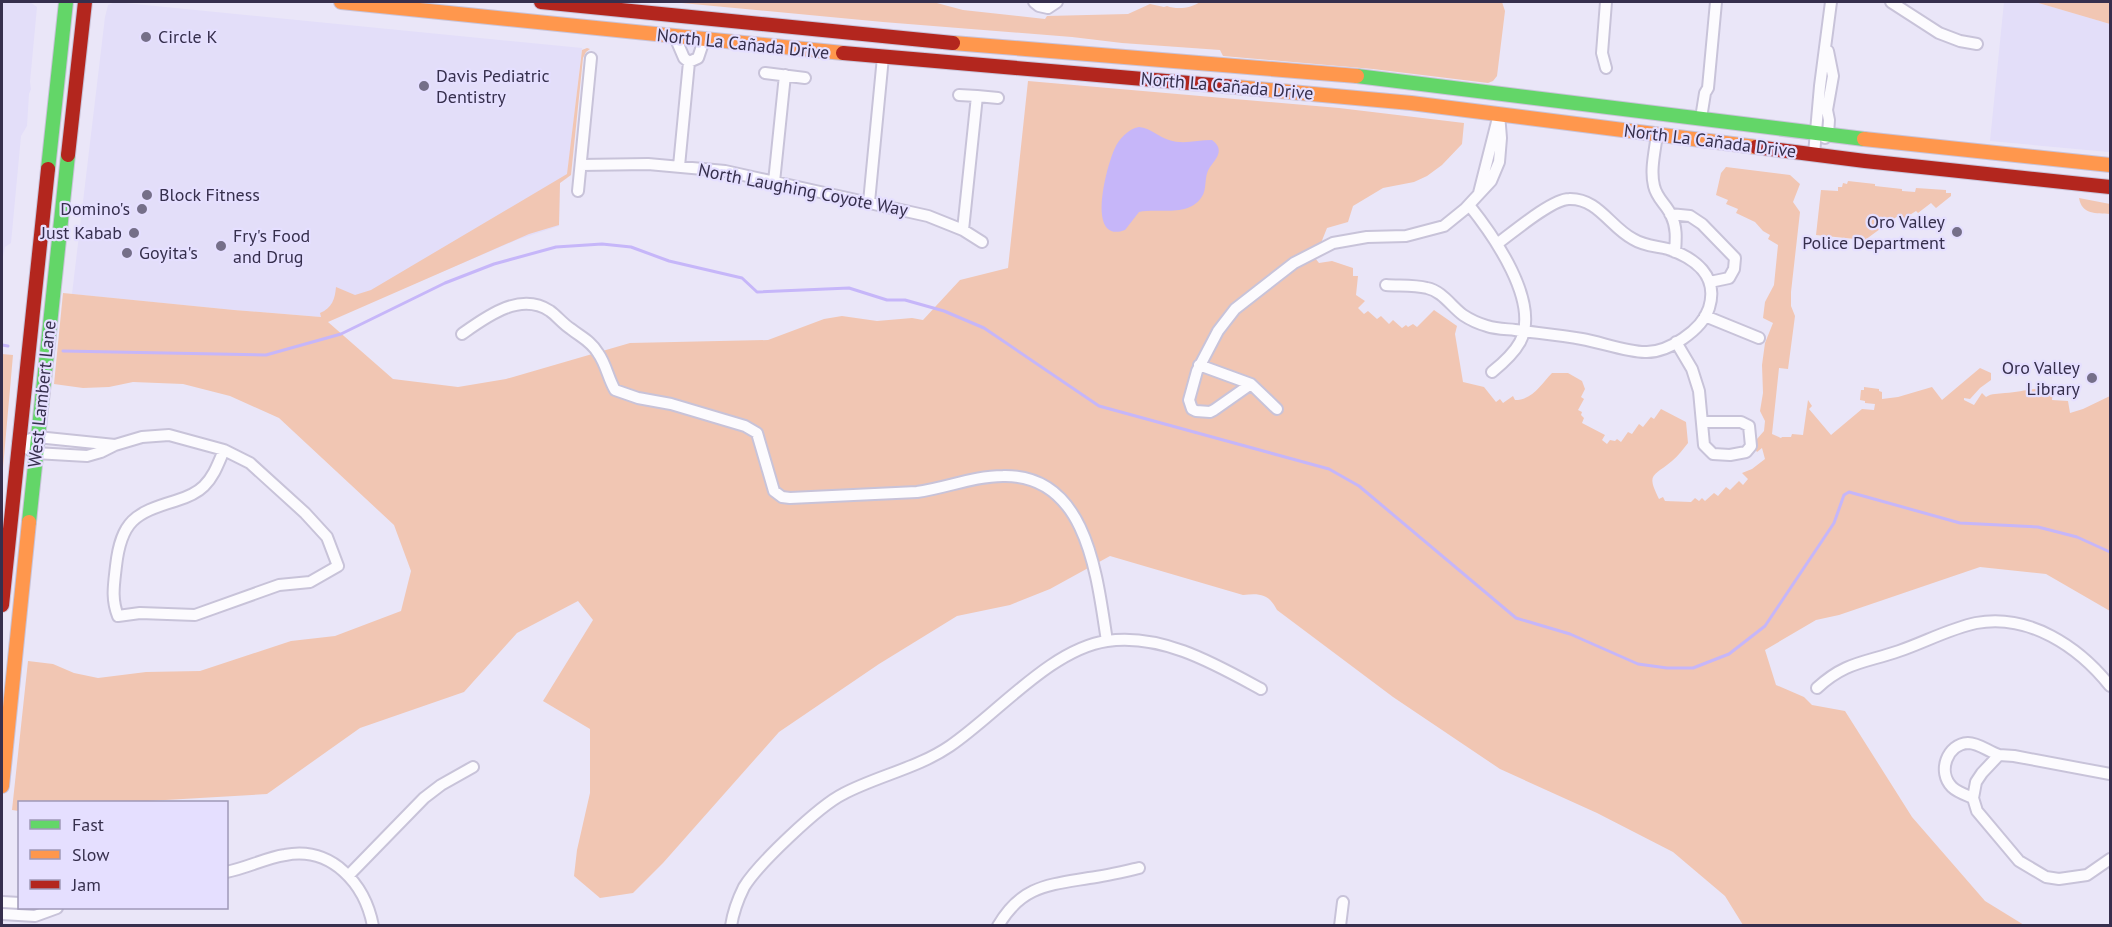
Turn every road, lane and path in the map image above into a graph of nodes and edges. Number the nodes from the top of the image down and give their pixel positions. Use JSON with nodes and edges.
{"nodes":[{"id":1,"x":66,"y":2,"type":"edge"},
{"id":2,"x":85,"y":2,"type":"edge"},
{"id":3,"x":341,"y":2,"type":"edge"},
{"id":4,"x":542,"y":2,"type":"edge"},
{"id":5,"x":1034,"y":2,"type":"edge"},
{"id":6,"x":1057,"y":2,"type":"edge"},
{"id":7,"x":1606,"y":2,"type":"edge"},
{"id":8,"x":1716,"y":2,"type":"edge"},
{"id":9,"x":1831,"y":2,"type":"edge"},
{"id":10,"x":1890,"y":2,"type":"edge"},
{"id":11,"x":562,"y":3,"type":"edge"},
{"id":12,"x":583,"y":4,"type":"edge"},
{"id":13,"x":574,"y":26,"type":"junction"},
{"id":14,"x":675,"y":37,"type":"junction"},
{"id":15,"x":704,"y":40,"type":"junction"},
{"id":16,"x":1977,"y":44,"type":"dead end"},
{"id":17,"x":1066,"y":52,"type":"junction"},
{"id":18,"x":883,"y":57,"type":"junction"},
{"id":19,"x":591,"y":58,"type":"dead end"},
{"id":20,"x":689,"y":62,"type":"junction"},
{"id":21,"x":1606,"y":68,"type":"dead end"},
{"id":22,"x":765,"y":73,"type":"dead end"},
{"id":23,"x":1064,"y":73,"type":"junction"},
{"id":24,"x":785,"y":75,"type":"junction"},
{"id":25,"x":805,"y":78,"type":"dead end"},
{"id":26,"x":959,"y":95,"type":"dead end"},
{"id":27,"x":977,"y":96,"type":"junction"},
{"id":28,"x":998,"y":98,"type":"dead end"},
{"id":29,"x":1499,"y":114,"type":"junction"},
{"id":30,"x":1701,"y":118,"type":"junction"},
{"id":31,"x":1657,"y":134,"type":"junction"},
{"id":32,"x":1822,"y":134,"type":"junction"},
{"id":33,"x":1814,"y":154,"type":"junction"},
{"id":34,"x":581,"y":165,"type":"junction"},
{"id":35,"x":2110,"y":165,"type":"edge"},
{"id":36,"x":679,"y":166,"type":"junction"},
{"id":37,"x":774,"y":182,"type":"junction"},
{"id":38,"x":2110,"y":187,"type":"edge"},
{"id":39,"x":578,"y":191,"type":"dead end"},
{"id":40,"x":868,"y":202,"type":"junction"},
{"id":41,"x":1468,"y":205,"type":"junction"},
{"id":42,"x":1670,"y":214,"type":"junction"},
{"id":43,"x":963,"y":230,"type":"junction"},
{"id":44,"x":982,"y":242,"type":"dead end"},
{"id":45,"x":1497,"y":244,"type":"junction"},
{"id":46,"x":1676,"y":252,"type":"junction"},
{"id":47,"x":1710,"y":282,"type":"junction"},
{"id":48,"x":1386,"y":285,"type":"dead end"},
{"id":49,"x":1705,"y":315,"type":"junction"},
{"id":50,"x":1523,"y":331,"type":"junction"},
{"id":51,"x":462,"y":334,"type":"dead end"},
{"id":52,"x":1759,"y":338,"type":"dead end"},
{"id":53,"x":1676,"y":342,"type":"junction"},
{"id":54,"x":1199,"y":365,"type":"junction"},
{"id":55,"x":1492,"y":372,"type":"dead end"},
{"id":56,"x":1251,"y":384,"type":"junction"},
{"id":57,"x":1277,"y":409,"type":"dead end"},
{"id":58,"x":1703,"y":422,"type":"junction"},
{"id":59,"x":37,"y":437,"type":"junction"},
{"id":60,"x":18,"y":443,"type":"junction"},
{"id":61,"x":115,"y":445,"type":"junction"},
{"id":62,"x":224,"y":450,"type":"junction"},
{"id":63,"x":35,"y":453,"type":"junction"},
{"id":64,"x":2,"y":605,"type":"edge"},
{"id":65,"x":1107,"y":641,"type":"junction"},
{"id":66,"x":2110,"y":686,"type":"edge"},
{"id":67,"x":1817,"y":688,"type":"dead end"},
{"id":68,"x":1261,"y":689,"type":"dead end"},
{"id":69,"x":1999,"y":755,"type":"junction"},
{"id":70,"x":473,"y":767,"type":"dead end"},
{"id":71,"x":2110,"y":774,"type":"edge"},
{"id":72,"x":2,"y":786,"type":"edge"},
{"id":73,"x":1973,"y":798,"type":"junction"},
{"id":74,"x":2110,"y":859,"type":"edge"},
{"id":75,"x":1139,"y":867,"type":"dead end"},
{"id":76,"x":228,"y":871,"type":"edge"},
{"id":77,"x":349,"y":875,"type":"junction"},
{"id":78,"x":2,"y":902,"type":"edge"},
{"id":79,"x":1343,"y":902,"type":"dead end"},
{"id":80,"x":18,"y":903,"type":"edge"},
{"id":81,"x":54,"y":909,"type":"edge"},
{"id":82,"x":2,"y":914,"type":"edge"},
{"id":83,"x":374,"y":926,"type":"edge"},
{"id":84,"x":731,"y":926,"type":"edge"},
{"id":85,"x":998,"y":926,"type":"edge"},
{"id":86,"x":1340,"y":926,"type":"edge"}],
"edges":[{"from":1,"to":60,"type":"main road","name":"West Lambert Lane"},
{"from":2,"to":59,"type":"main road","name":"West Lambert Lane"},
{"from":3,"to":13,"type":"main road","name":"North La Cañada Drive"},
{"from":4,"to":11,"type":"main road","name":"North La Cañada Drive"},
{"from":5,"to":6,"type":"street"},
{"from":7,"to":21,"type":"street"},
{"from":8,"to":30,"type":"street"},
{"from":9,"to":32,"type":"street"},
{"from":10,"to":16,"type":"street"},
{"from":11,"to":12,"type":"main road","name":"North La Cañada Drive"},
{"from":11,"to":13,"type":"main road"},
{"from":12,"to":13,"type":"main road"},
{"from":12,"to":17,"type":"main road","name":"North La Cañada Drive"},
{"from":13,"to":14,"type":"main road","name":"North La Cañada Drive"},
{"from":14,"to":15,"type":"main road","name":"North La Cañada Drive"},
{"from":14,"to":20,"type":"street"},
{"from":15,"to":18,"type":"main road","name":"North La Cañada Drive"},
{"from":15,"to":20,"type":"street"},
{"from":17,"to":23,"type":"main road"},
{"from":17,"to":30,"type":"main road","name":"North La Cañada Drive"},
{"from":18,"to":23,"type":"main road","name":"North La Cañada Drive"},
{"from":18,"to":40,"type":"street"},
{"from":19,"to":34,"type":"street"},
{"from":20,"to":36,"type":"street"},
{"from":22,"to":24,"type":"street"},
{"from":23,"to":29,"type":"main road","name":"North La Cañada Drive"},
{"from":24,"to":25,"type":"street"},
{"from":24,"to":37,"type":"street"},
{"from":26,"to":27,"type":"street"},
{"from":27,"to":28,"type":"street"},
{"from":27,"to":43,"type":"street"},
{"from":29,"to":31,"type":"main road","name":"North La Cañada Drive"},
{"from":29,"to":41,"type":"street"},
{"from":30,"to":32,"type":"main road","name":"North La Cañada Drive"},
{"from":31,"to":33,"type":"main road","name":"North La Cañada Drive"},
{"from":31,"to":42,"type":"street"},
{"from":32,"to":33,"type":"street"},
{"from":32,"to":35,"type":"main road","name":"North La Cañada Drive"},
{"from":33,"to":38,"type":"main road","name":"North La Cañada Drive"},
{"from":34,"to":36,"type":"street","name":"North Laughing Coyote Way"},
{"from":34,"to":39,"type":"street"},
{"from":36,"to":37,"type":"street","name":"North Laughing Coyote Way"},
{"from":37,"to":40,"type":"street","name":"North Laughing Coyote Way"},
{"from":40,"to":43,"type":"street","name":"North Laughing Coyote Way"},
{"from":41,"to":45,"type":"street"},
{"from":41,"to":54,"type":"street"},
{"from":42,"to":46,"type":"street"},
{"from":42,"to":47,"type":"street"},
{"from":43,"to":44,"type":"street","name":"North Laughing Coyote Way"},
{"from":45,"to":46,"type":"street"},
{"from":45,"to":50,"type":"street"},
{"from":46,"to":47,"type":"street"},
{"from":47,"to":49,"type":"street"},
{"from":48,"to":50,"type":"street"},
{"from":49,"to":52,"type":"street"},
{"from":49,"to":53,"type":"street"},
{"from":50,"to":53,"type":"street"},
{"from":50,"to":55,"type":"street"},
{"from":51,"to":65,"type":"street"},
{"from":53,"to":58,"type":"street"},
{"from":54,"to":56,"type":"street"},
{"from":54,"to":56,"type":"street"},
{"from":56,"to":57,"type":"street"},
{"from":58,"to":58,"type":"street"},
{"from":59,"to":60,"type":"street"},
{"from":59,"to":61,"type":"street"},
{"from":59,"to":63,"type":"main road","name":"West Lambert Lane"},
{"from":60,"to":63,"type":"street"},
{"from":60,"to":64,"type":"main road","name":"West Lambert Lane"},
{"from":61,"to":62,"type":"street"},
{"from":61,"to":63,"type":"street"},
{"from":62,"to":62,"type":"street"},
{"from":63,"to":72,"type":"main road","name":"West Lambert Lane"},
{"from":65,"to":68,"type":"street"},
{"from":65,"to":84,"type":"street"},
{"from":66,"to":67,"type":"street"},
{"from":69,"to":71,"type":"street"},
{"from":69,"to":73,"type":"street"},
{"from":69,"to":73,"type":"street"},
{"from":70,"to":77,"type":"street"},
{"from":73,"to":74,"type":"street"},
{"from":75,"to":85,"type":"street"},
{"from":76,"to":77,"type":"street"},
{"from":77,"to":83,"type":"street"},
{"from":78,"to":80,"type":"street"},
{"from":79,"to":86,"type":"street"},
{"from":81,"to":82,"type":"street"}]}
